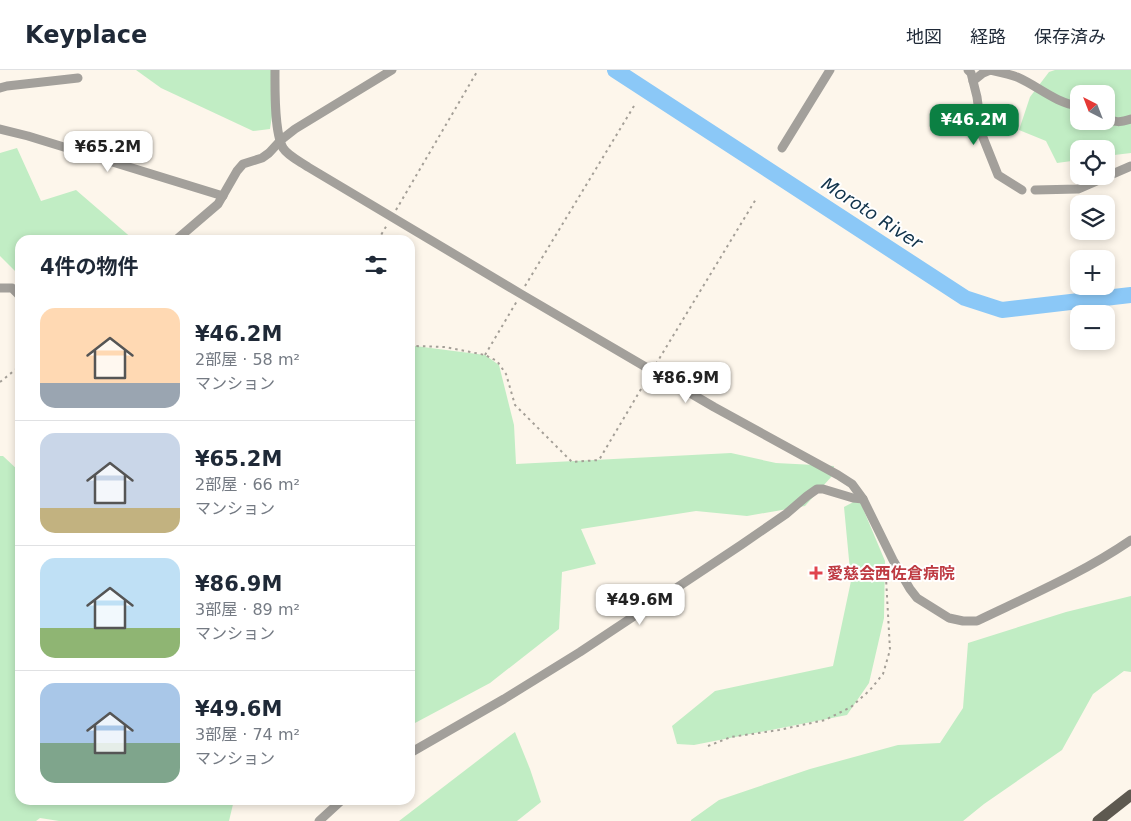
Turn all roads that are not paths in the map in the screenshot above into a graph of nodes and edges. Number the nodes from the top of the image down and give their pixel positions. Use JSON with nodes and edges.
{"nodes":[{"id":1,"x":275,"y":70,"type":"edge"},
{"id":2,"x":392,"y":70,"type":"edge"},
{"id":3,"x":830,"y":70,"type":"edge"},
{"id":4,"x":968,"y":70,"type":"edge"},
{"id":5,"x":990,"y":70,"type":"edge"},
{"id":6,"x":78,"y":78,"type":"dead end"},
{"id":7,"x":973,"y":82,"type":"junction"},
{"id":8,"x":0,"y":88,"type":"edge"},
{"id":9,"x":1070,"y":104,"type":"edge"},
{"id":10,"x":1131,"y":119,"type":"edge"},
{"id":11,"x":1115,"y":121,"type":"edge"},
{"id":12,"x":0,"y":129,"type":"edge"},
{"id":13,"x":280,"y":140,"type":"junction"},
{"id":14,"x":782,"y":148,"type":"dead end"},
{"id":15,"x":1131,"y":166,"type":"edge"},
{"id":16,"x":1022,"y":190,"type":"dead end"},
{"id":17,"x":1035,"y":190,"type":"dead end"},
{"id":18,"x":223,"y":196,"type":"junction"},
{"id":19,"x":182,"y":235,"type":"edge"},
{"id":20,"x":0,"y":288,"type":"edge"},
{"id":21,"x":15,"y":291,"type":"edge"},
{"id":22,"x":863,"y":499,"type":"junction"},
{"id":23,"x":1131,"y":540,"type":"edge"},
{"id":24,"x":415,"y":750,"type":"edge"},
{"id":25,"x":1131,"y":795,"type":"edge"},
{"id":26,"x":337,"y":805,"type":"edge"},
{"id":27,"x":319,"y":821,"type":"edge"},
{"id":28,"x":1098,"y":821,"type":"edge"}],
"edges":[{"from":1,"to":13,"type":"street"},
{"from":2,"to":13,"type":"street"},
{"from":3,"to":14,"type":"street"},
{"from":4,"to":7,"type":"street"},
{"from":5,"to":7,"type":"street"},
{"from":5,"to":9,"type":"street"},
{"from":6,"to":8,"type":"street"},
{"from":7,"to":16,"type":"street"},
{"from":10,"to":11,"type":"street"},
{"from":12,"to":18,"type":"street"},
{"from":13,"to":18,"type":"street"},
{"from":13,"to":22,"type":"street"},
{"from":15,"to":17,"type":"street"},
{"from":18,"to":19,"type":"street"},
{"from":20,"to":21,"type":"street"},
{"from":22,"to":23,"type":"street"},
{"from":22,"to":24,"type":"street"},
{"from":25,"to":28,"type":"main road"},
{"from":26,"to":27,"type":"street"}]}
